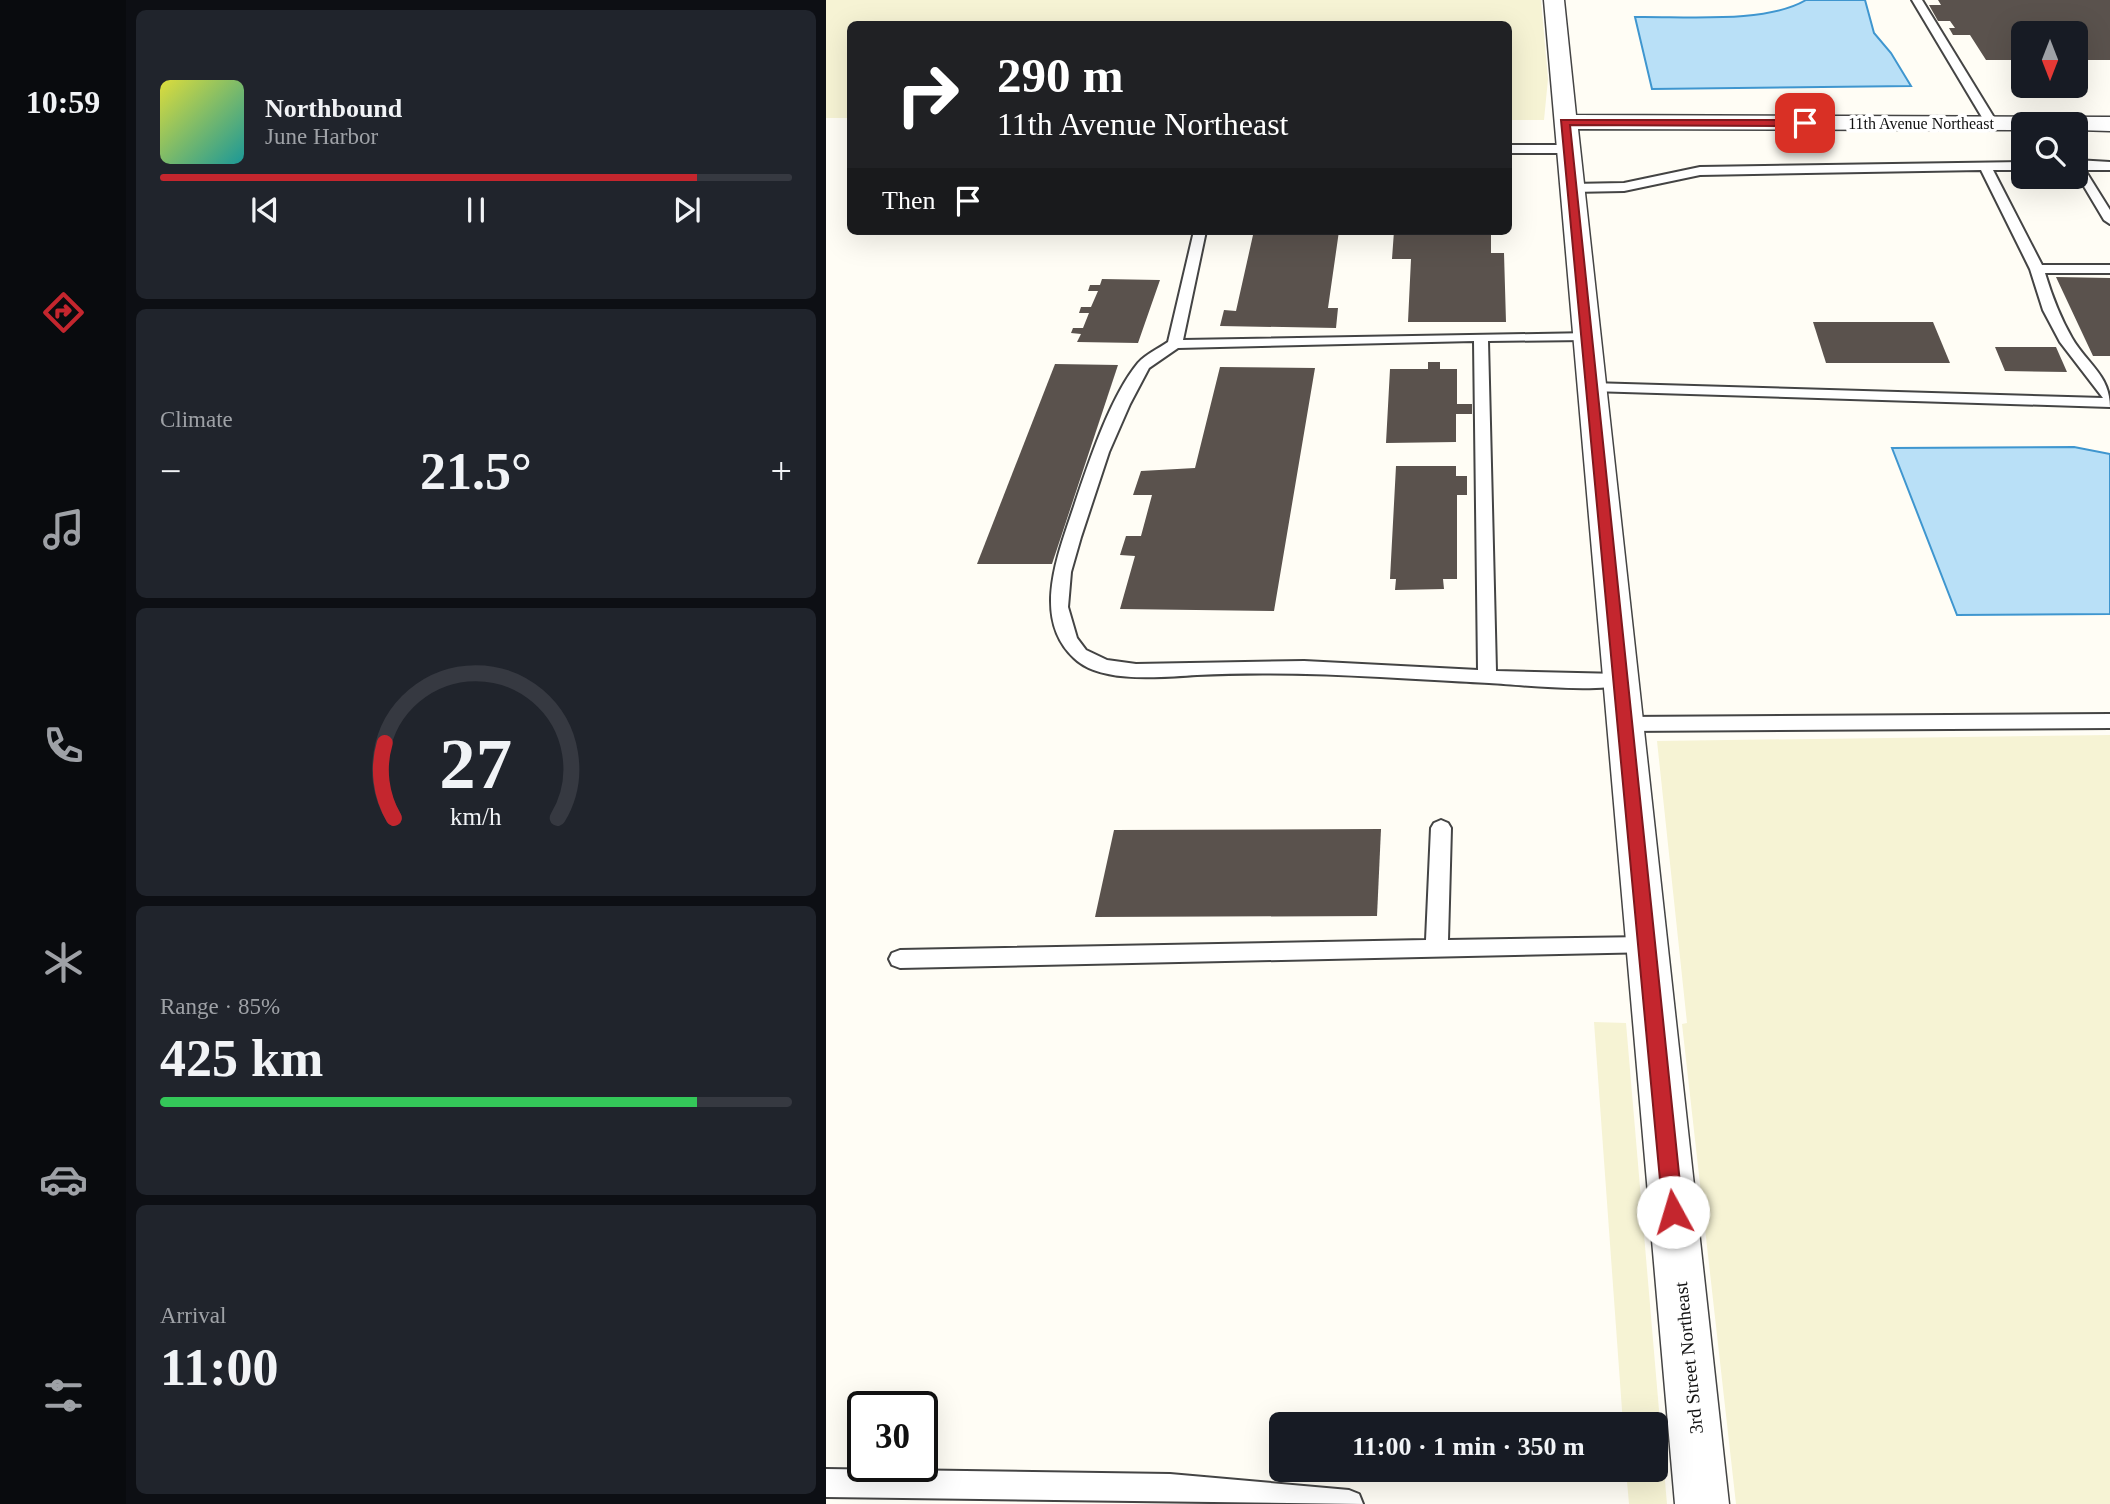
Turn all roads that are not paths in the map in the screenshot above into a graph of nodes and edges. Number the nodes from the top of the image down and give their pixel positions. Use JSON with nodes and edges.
{"nodes":[{"id":1,"x":1554,"y":0,"type":"edge"},
{"id":2,"x":1917,"y":0,"type":"edge"},
{"id":3,"x":1992,"y":124,"type":"junction"},
{"id":4,"x":2011,"y":124,"type":"edge"},
{"id":5,"x":2088,"y":124,"type":"edge"},
{"id":6,"x":2110,"y":124,"type":"edge"},
{"id":7,"x":1566,"y":136,"type":"junction"},
{"id":8,"x":1512,"y":148,"type":"edge"},
{"id":9,"x":2088,"y":165,"type":"edge"},
{"id":10,"x":1984,"y":166,"type":"junction"},
{"id":11,"x":2011,"y":166,"type":"edge"},
{"id":12,"x":2110,"y":166,"type":"edge"},
{"id":13,"x":2088,"y":184,"type":"edge"},
{"id":14,"x":1571,"y":188,"type":"junction"},
{"id":15,"x":2110,"y":220,"type":"edge"},
{"id":16,"x":1199,"y":235,"type":"edge"},
{"id":17,"x":2037,"y":269,"type":"junction"},
{"id":18,"x":2110,"y":269,"type":"edge"},
{"id":19,"x":1586,"y":336,"type":"junction"},
{"id":20,"x":1481,"y":337,"type":"junction"},
{"id":21,"x":1175,"y":345,"type":"junction"},
{"id":22,"x":1591,"y":387,"type":"junction"},
{"id":23,"x":2110,"y":400,"type":"edge"},
{"id":24,"x":1487,"y":677,"type":"junction"},
{"id":25,"x":1620,"y":680,"type":"junction"},
{"id":26,"x":2110,"y":721,"type":"edge"},
{"id":27,"x":1625,"y":724,"type":"junction"},
{"id":28,"x":1441,"y":828,"type":"dead end"},
{"id":29,"x":1647,"y":946,"type":"junction"},
{"id":30,"x":1437,"y":949,"type":"junction"},
{"id":31,"x":900,"y":959,"type":"dead end"},
{"id":32,"x":826,"y":1483,"type":"edge"},
{"id":33,"x":1349,"y":1504,"type":"edge"},
{"id":34,"x":1702,"y":1504,"type":"edge"}],
"edges":[{"from":1,"to":7,"type":"street","name":"3rd Street Northeast"},
{"from":2,"to":3,"type":"lane"},
{"from":3,"to":4,"type":"street","name":"11th Avenue Northeast"},
{"from":3,"to":7,"type":"street","name":"11th Avenue Northeast"},
{"from":5,"to":6,"type":"street","name":"11th Avenue Northeast"},
{"from":7,"to":8,"type":"lane"},
{"from":7,"to":14,"type":"street","name":"3rd Street Northeast"},
{"from":9,"to":12,"type":"lane"},
{"from":10,"to":11,"type":"lane"},
{"from":10,"to":14,"type":"lane"},
{"from":10,"to":17,"type":"lane"},
{"from":13,"to":15,"type":"lane"},
{"from":14,"to":19,"type":"street","name":"3rd Street Northeast"},
{"from":16,"to":21,"type":"lane"},
{"from":17,"to":18,"type":"lane"},
{"from":17,"to":23,"type":"lane"},
{"from":19,"to":20,"type":"lane"},
{"from":19,"to":22,"type":"street","name":"3rd Street Northeast"},
{"from":20,"to":21,"type":"lane"},
{"from":20,"to":24,"type":"lane"},
{"from":21,"to":24,"type":"lane"},
{"from":22,"to":23,"type":"lane"},
{"from":22,"to":25,"type":"street","name":"3rd Street Northeast"},
{"from":24,"to":25,"type":"lane"},
{"from":25,"to":27,"type":"street","name":"3rd Street Northeast"},
{"from":26,"to":27,"type":"lane"},
{"from":27,"to":29,"type":"street","name":"3rd Street Northeast"},
{"from":28,"to":30,"type":"lane"},
{"from":29,"to":30,"type":"lane"},
{"from":29,"to":34,"type":"street","name":"3rd Street Northeast"},
{"from":30,"to":31,"type":"lane"},
{"from":32,"to":33,"type":"lane"}]}
